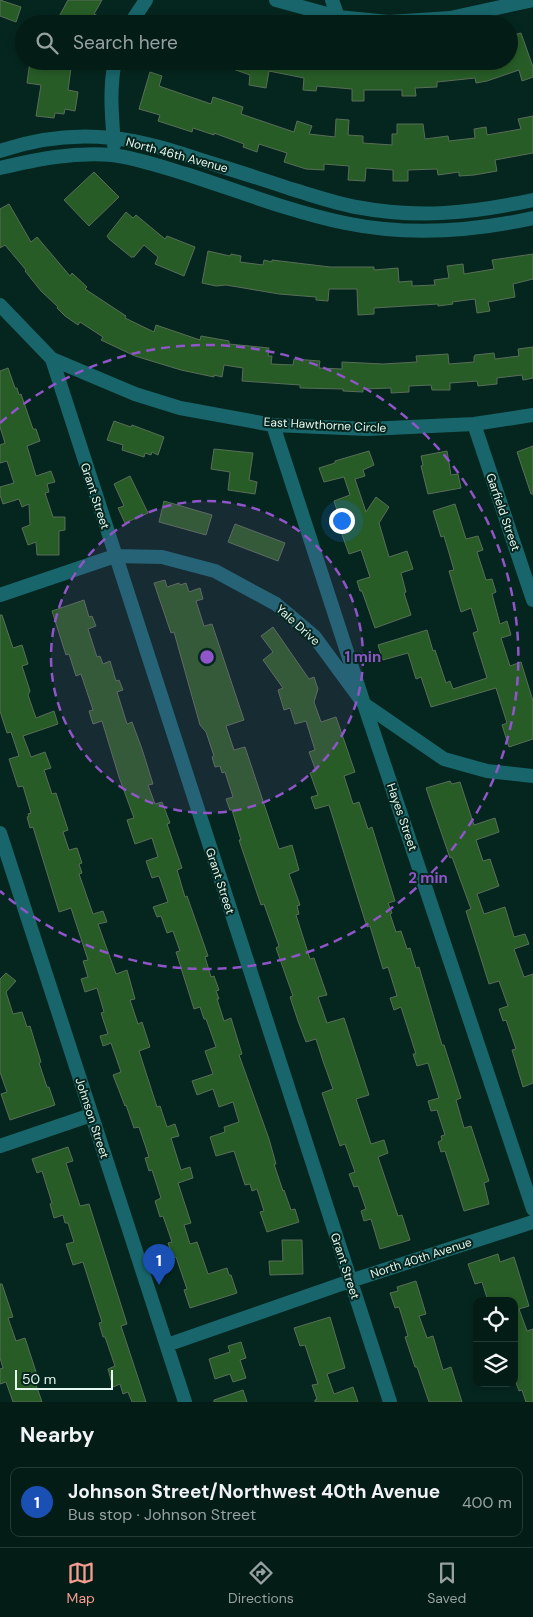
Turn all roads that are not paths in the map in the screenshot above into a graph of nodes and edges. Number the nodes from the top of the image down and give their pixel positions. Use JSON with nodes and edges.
{"nodes":[{"id":1,"x":146,"y":0,"type":"edge"},
{"id":2,"x":276,"y":0,"type":"edge"},
{"id":3,"x":332,"y":0,"type":"edge"},
{"id":4,"x":533,"y":0,"type":"edge"},
{"id":5,"x":136,"y":15,"type":"edge"},
{"id":6,"x":331,"y":15,"type":"edge"},
{"id":7,"x":337,"y":15,"type":"edge"},
{"id":8,"x":464,"y":15,"type":"edge"},
{"id":9,"x":113,"y":70,"type":"edge"},
{"id":10,"x":113,"y":138,"type":"junction"},
{"id":11,"x":0,"y":151,"type":"edge"},
{"id":12,"x":114,"y":156,"type":"junction"},
{"id":13,"x":0,"y":168,"type":"edge"},
{"id":14,"x":321,"y":198,"type":"junction"},
{"id":15,"x":533,"y":200,"type":"edge"},
{"id":16,"x":316,"y":216,"type":"junction"},
{"id":17,"x":533,"y":218,"type":"edge"},
{"id":18,"x":0,"y":305,"type":"edge"},
{"id":19,"x":52,"y":360,"type":"junction"},
{"id":20,"x":533,"y":415,"type":"edge"},
{"id":21,"x":474,"y":424,"type":"junction"},
{"id":22,"x":273,"y":425,"type":"junction"},
{"id":23,"x":115,"y":556,"type":"junction"},
{"id":24,"x":0,"y":595,"type":"edge"},
{"id":25,"x":533,"y":600,"type":"edge"},
{"id":26,"x":364,"y":704,"type":"junction"},
{"id":27,"x":533,"y":776,"type":"edge"},
{"id":28,"x":0,"y":833,"type":"edge"},
{"id":29,"x":91,"y":1115,"type":"junction"},
{"id":30,"x":0,"y":1146,"type":"edge"},
{"id":31,"x":533,"y":1209,"type":"edge"},
{"id":32,"x":533,"y":1222,"type":"edge"},
{"id":33,"x":350,"y":1281,"type":"junction"},
{"id":34,"x":167,"y":1345,"type":"junction"},
{"id":35,"x":185,"y":1402,"type":"edge"},
{"id":36,"x":390,"y":1402,"type":"edge"}],
"edges":[{"from":1,"to":5,"type":"street"},
{"from":2,"to":6,"type":"street"},
{"from":3,"to":7,"type":"street"},
{"from":4,"to":8,"type":"street"},
{"from":9,"to":10,"type":"street"},
{"from":10,"to":11,"type":"street","name":"North 46th Avenue"},
{"from":10,"to":12,"type":"street"},
{"from":10,"to":14,"type":"street","name":"North 46th Avenue"},
{"from":12,"to":13,"type":"street","name":"North 46th Avenue"},
{"from":12,"to":16,"type":"street","name":"North 46th Avenue"},
{"from":14,"to":15,"type":"street","name":"North 46th Avenue"},
{"from":14,"to":16,"type":"street"},
{"from":16,"to":17,"type":"street","name":"North 46th Avenue"},
{"from":18,"to":19,"type":"street","name":"East Hawthorne Circle"},
{"from":19,"to":22,"type":"street","name":"East Hawthorne Circle"},
{"from":19,"to":23,"type":"street","name":"Grant Street"},
{"from":20,"to":21,"type":"street","name":"East Hawthorne Circle"},
{"from":21,"to":22,"type":"street","name":"East Hawthorne Circle"},
{"from":21,"to":25,"type":"street","name":"Garfield Street"},
{"from":22,"to":26,"type":"street","name":"Hayes Street"},
{"from":23,"to":24,"type":"street","name":"Yale Drive"},
{"from":23,"to":26,"type":"street","name":"Yale Drive"},
{"from":23,"to":33,"type":"street","name":"Grant Street"},
{"from":26,"to":27,"type":"street","name":"Yale Drive"},
{"from":26,"to":31,"type":"street","name":"Hayes Street"},
{"from":28,"to":29,"type":"street","name":"Johnson Street"},
{"from":29,"to":30,"type":"street"},
{"from":29,"to":34,"type":"street","name":"Johnson Street"},
{"from":32,"to":33,"type":"street","name":"North 40th Avenue"},
{"from":33,"to":34,"type":"street","name":"North 40th Avenue"},
{"from":33,"to":36,"type":"street","name":"Grant Street"},
{"from":34,"to":35,"type":"street","name":"Johnson Street"}]}
